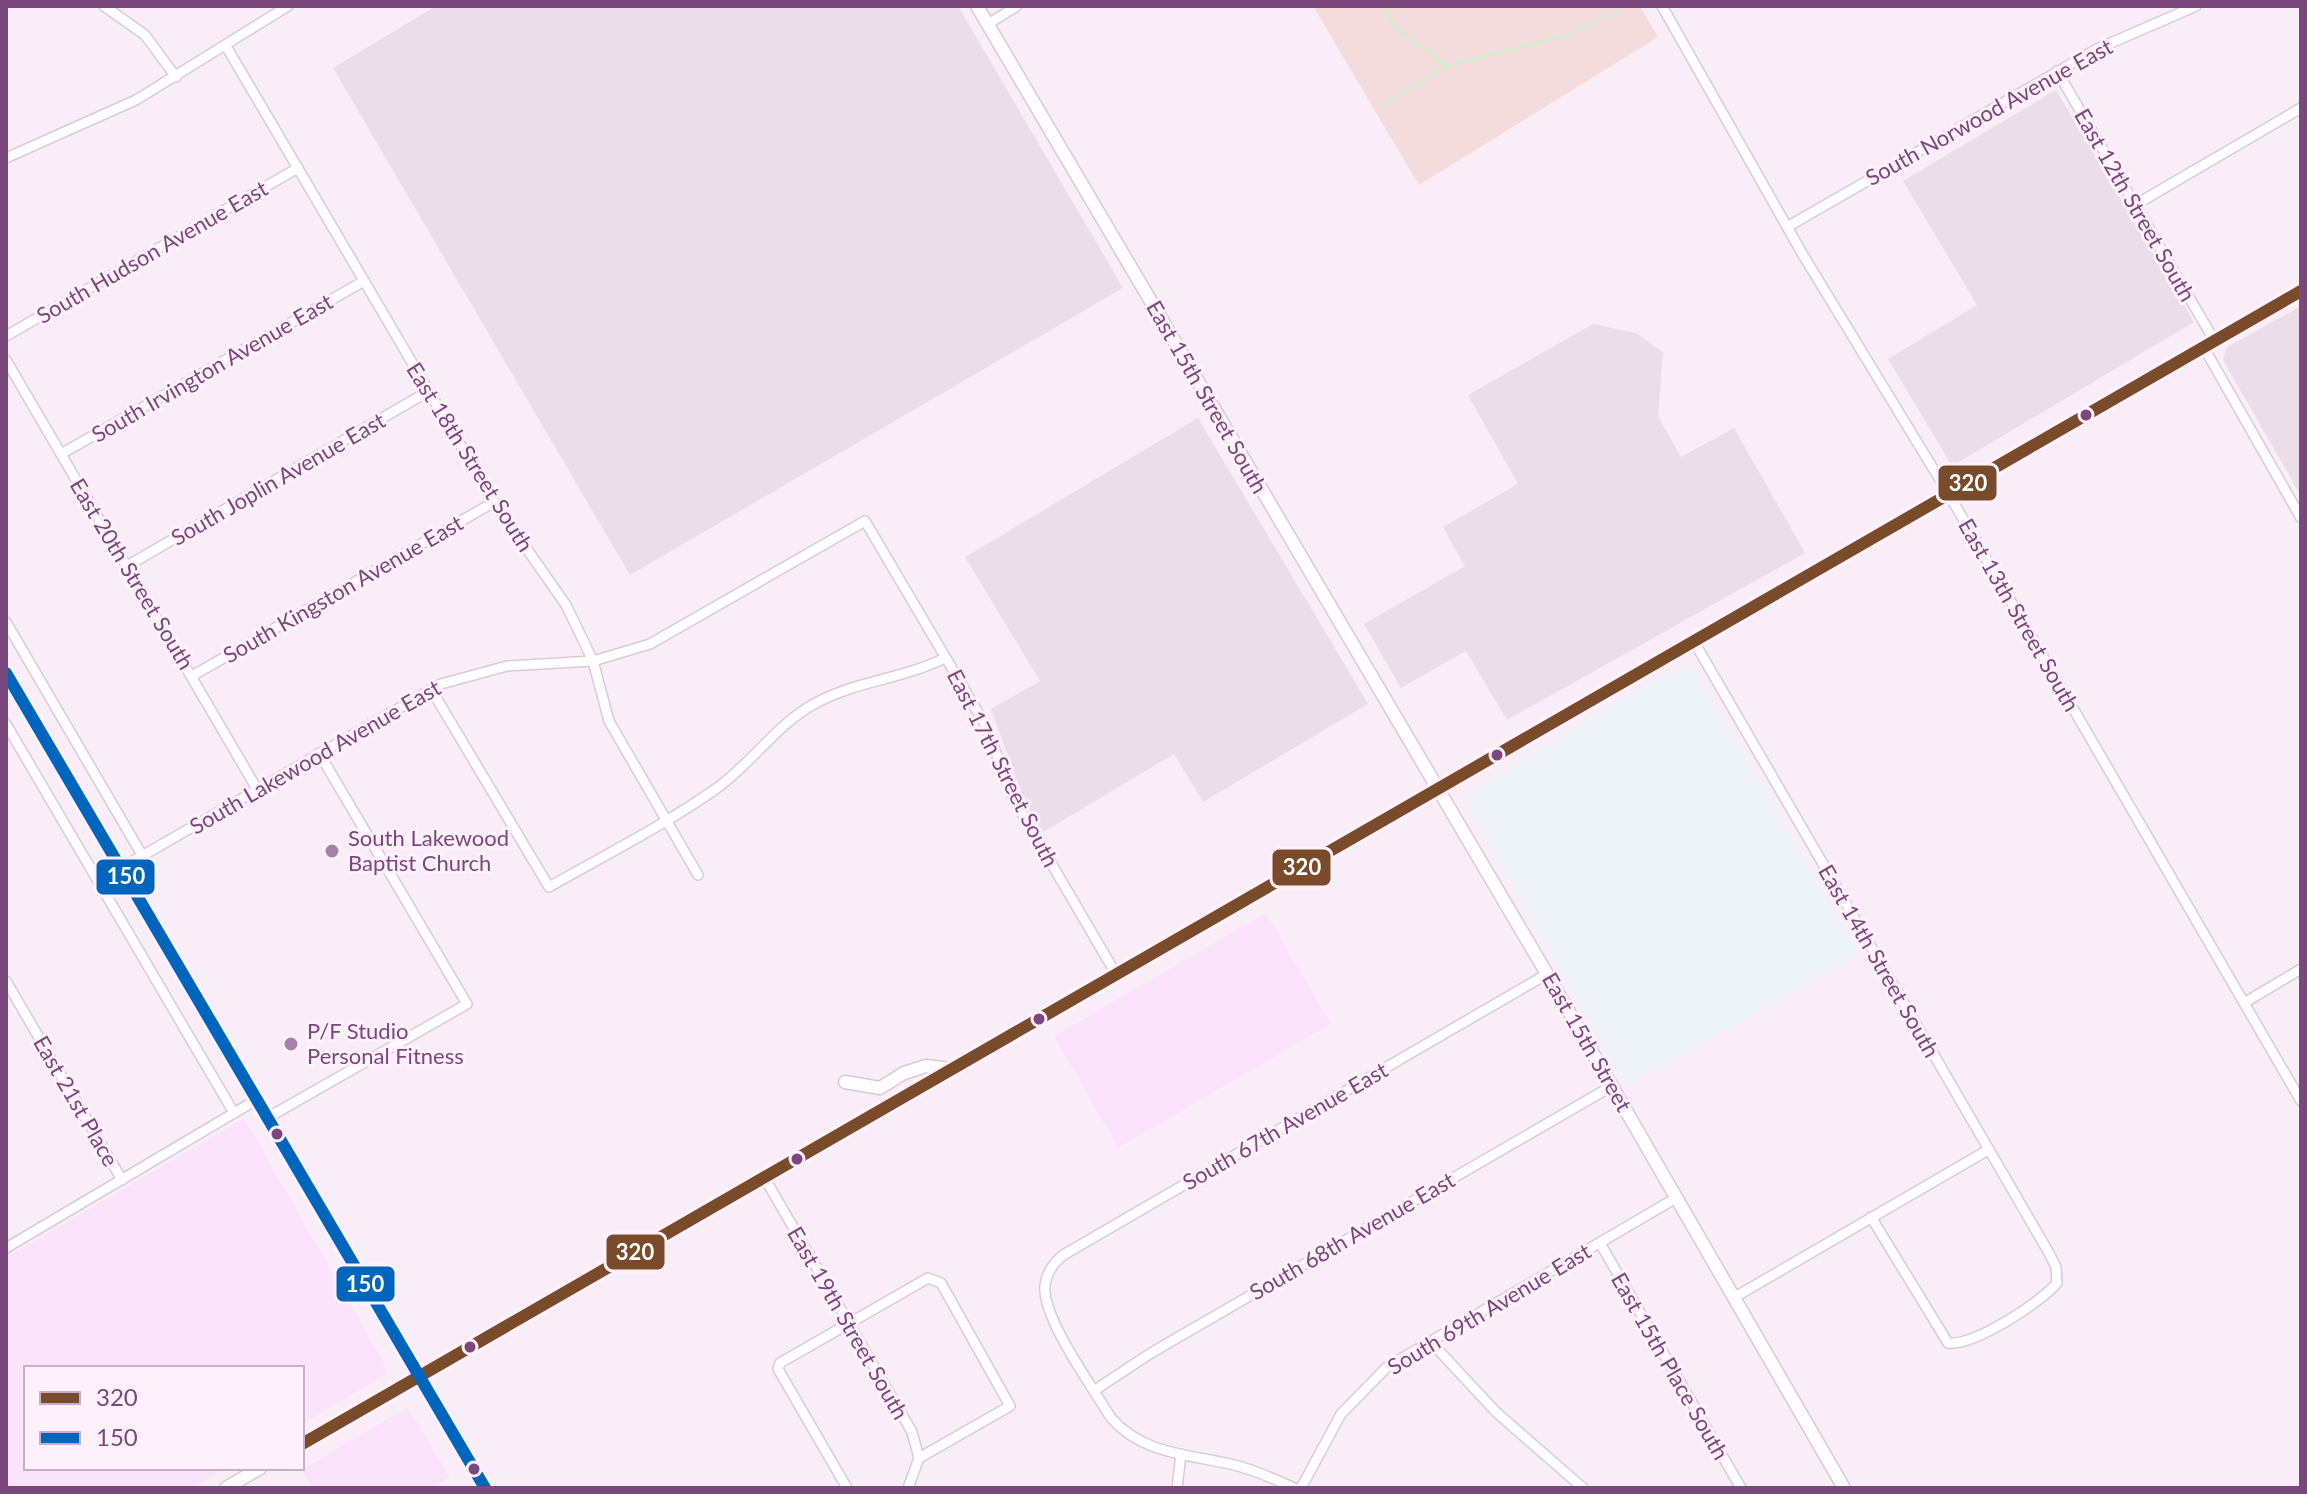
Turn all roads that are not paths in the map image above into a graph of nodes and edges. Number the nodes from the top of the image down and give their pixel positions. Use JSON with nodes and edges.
{"nodes":[{"id":1,"x":104,"y":6,"type":"edge"},
{"id":2,"x":288,"y":6,"type":"edge"},
{"id":3,"x":977,"y":6,"type":"edge"},
{"id":4,"x":1017,"y":6,"type":"edge"},
{"id":5,"x":1662,"y":6,"type":"edge"},
{"id":6,"x":2196,"y":6,"type":"edge"},
{"id":7,"x":988,"y":24,"type":"junction"},
{"id":8,"x":226,"y":46,"type":"junction"},
{"id":9,"x":2057,"y":71,"type":"junction"},
{"id":10,"x":176,"y":77,"type":"junction"},
{"id":11,"x":2301,"y":108,"type":"edge"},
{"id":12,"x":6,"y":158,"type":"edge"},
{"id":13,"x":298,"y":168,"type":"junction"},
{"id":14,"x":2135,"y":205,"type":"junction"},
{"id":15,"x":1787,"y":227,"type":"junction"},
{"id":16,"x":364,"y":281,"type":"junction"},
{"id":17,"x":2301,"y":291,"type":"edge"},
{"id":18,"x":6,"y":336,"type":"edge"},
{"id":19,"x":2208,"y":343,"type":"junction"},
{"id":20,"x":6,"y":360,"type":"edge"},
{"id":21,"x":429,"y":391,"type":"junction"},
{"id":22,"x":61,"y":454,"type":"junction"},
{"id":23,"x":1948,"y":493,"type":"junction"},
{"id":24,"x":494,"y":502,"type":"junction"},
{"id":25,"x":2301,"y":518,"type":"edge"},
{"id":26,"x":865,"y":521,"type":"joint"},
{"id":27,"x":127,"y":566,"type":"junction"},
{"id":28,"x":6,"y":622,"type":"edge"},
{"id":29,"x":1693,"y":640,"type":"junction"},
{"id":30,"x":945,"y":658,"type":"junction"},
{"id":31,"x":593,"y":661,"type":"junction"},
{"id":32,"x":6,"y":673,"type":"edge"},
{"id":33,"x":192,"y":676,"type":"junction"},
{"id":34,"x":431,"y":689,"type":"junction"},
{"id":35,"x":6,"y":724,"type":"edge"},
{"id":36,"x":319,"y":753,"type":"junction"},
{"id":37,"x":257,"y":789,"type":"junction"},
{"id":38,"x":1436,"y":789,"type":"junction"},
{"id":39,"x":666,"y":819,"type":"junction"},
{"id":40,"x":142,"y":855,"type":"junction"},
{"id":41,"x":121,"y":868,"type":"junction"},
{"id":42,"x":698,"y":875,"type":"dead end"},
{"id":43,"x":2301,"y":969,"type":"edge"},
{"id":44,"x":1116,"y":974,"type":"junction"},
{"id":45,"x":1547,"y":974,"type":"junction"},
{"id":46,"x":6,"y":981,"type":"edge"},
{"id":47,"x":2244,"y":1003,"type":"junction"},
{"id":48,"x":951,"y":1069,"type":"junction"},
{"id":49,"x":845,"y":1082,"type":"dead end"},
{"id":50,"x":1612,"y":1086,"type":"junction"},
{"id":51,"x":256,"y":1100,"type":"junction"},
{"id":52,"x":2301,"y":1101,"type":"edge"},
{"id":53,"x":234,"y":1113,"type":"junction"},
{"id":54,"x":267,"y":1118,"type":"junction"},
{"id":55,"x":1988,"y":1150,"type":"junction"},
{"id":56,"x":764,"y":1177,"type":"junction"},
{"id":57,"x":122,"y":1180,"type":"junction"},
{"id":58,"x":1676,"y":1198,"type":"junction"},
{"id":59,"x":1871,"y":1217,"type":"junction"},
{"id":60,"x":1600,"y":1243,"type":"junction"},
{"id":61,"x":6,"y":1248,"type":"edge"},
{"id":62,"x":1735,"y":1297,"type":"junction"},
{"id":63,"x":847,"y":1322,"type":"junction"},
{"id":64,"x":1430,"y":1341,"type":"junction"},
{"id":65,"x":419,"y":1376,"type":"junction"},
{"id":66,"x":1095,"y":1390,"type":"junction"},
{"id":67,"x":304,"y":1443,"type":"edge"},
{"id":68,"x":1181,"y":1454,"type":"junction"},
{"id":69,"x":919,"y":1458,"type":"junction"},
{"id":70,"x":257,"y":1470,"type":"edge"},
{"id":71,"x":226,"y":1488,"type":"edge"},
{"id":72,"x":485,"y":1488,"type":"edge"},
{"id":73,"x":847,"y":1488,"type":"edge"},
{"id":74,"x":908,"y":1488,"type":"edge"},
{"id":75,"x":1177,"y":1488,"type":"edge"},
{"id":76,"x":1294,"y":1488,"type":"edge"},
{"id":77,"x":1301,"y":1488,"type":"edge"},
{"id":78,"x":1583,"y":1488,"type":"edge"},
{"id":79,"x":1741,"y":1488,"type":"edge"},
{"id":80,"x":1844,"y":1488,"type":"edge"}],
"edges":[{"from":1,"to":10,"type":"street"},
{"from":2,"to":8,"type":"street"},
{"from":3,"to":7,"type":"main road","name":"East 15th Street South"},
{"from":4,"to":7,"type":"street"},
{"from":5,"to":15,"type":"street","name":"East 13th Street South"},
{"from":6,"to":9,"type":"street","name":"South Norwood Avenue East"},
{"from":7,"to":38,"type":"main road","name":"East 15th Street South"},
{"from":8,"to":10,"type":"street"},
{"from":8,"to":13,"type":"street","name":"East 18th Street South"},
{"from":9,"to":14,"type":"street","name":"East 12th Street South"},
{"from":9,"to":15,"type":"street","name":"South Norwood Avenue East"},
{"from":10,"to":12,"type":"street"},
{"from":11,"to":14,"type":"street"},
{"from":13,"to":16,"type":"street","name":"East 18th Street South"},
{"from":13,"to":18,"type":"street","name":"South Hudson Avenue East"},
{"from":14,"to":19,"type":"street","name":"East 12th Street South"},
{"from":15,"to":23,"type":"street","name":"East 13th Street South"},
{"from":16,"to":21,"type":"street","name":"East 18th Street South"},
{"from":16,"to":22,"type":"street","name":"South Irvington Avenue East"},
{"from":17,"to":19,"type":"main road"},
{"from":19,"to":23,"type":"main road"},
{"from":19,"to":25,"type":"street","name":"East 12th Street South"},
{"from":20,"to":22,"type":"street","name":"East 20th Street South"},
{"from":21,"to":24,"type":"street","name":"East 18th Street South"},
{"from":21,"to":27,"type":"street","name":"South Joplin Avenue East"},
{"from":22,"to":27,"type":"street","name":"East 20th Street South"},
{"from":23,"to":29,"type":"main road"},
{"from":23,"to":47,"type":"street","name":"East 13th Street South"},
{"from":24,"to":31,"type":"street","name":"East 18th Street South"},
{"from":24,"to":33,"type":"street","name":"South Kingston Avenue East"},
{"from":26,"to":30,"type":"street","name":"East 17th Street South"},
{"from":26,"to":31,"type":"street","name":"South Lakewood Avenue East"},
{"from":27,"to":33,"type":"street","name":"East 20th Street South"},
{"from":28,"to":40,"type":"street"},
{"from":29,"to":38,"type":"main road"},
{"from":29,"to":55,"type":"street","name":"East 14th Street South"},
{"from":30,"to":39,"type":"street"},
{"from":30,"to":44,"type":"street","name":"East 17th Street South"},
{"from":31,"to":34,"type":"street","name":"South Lakewood Avenue East"},
{"from":31,"to":39,"type":"street","name":"East 18th Street South"},
{"from":32,"to":41,"type":"main road"},
{"from":33,"to":37,"type":"street","name":"East 20th Street South"},
{"from":34,"to":36,"type":"street","name":"South Lakewood Avenue East"},
{"from":34,"to":39,"type":"street"},
{"from":35,"to":53,"type":"street"},
{"from":36,"to":37,"type":"street","name":"South Lakewood Avenue East"},
{"from":36,"to":54,"type":"street"},
{"from":37,"to":40,"type":"street","name":"South Lakewood Avenue East"},
{"from":38,"to":44,"type":"main road"},
{"from":38,"to":45,"type":"main road","name":"East 15th Street"},
{"from":39,"to":42,"type":"street","name":"East 18th Street South"},
{"from":40,"to":41,"type":"street","name":"South Lakewood Avenue East"},
{"from":41,"to":51,"type":"main road"},
{"from":43,"to":47,"type":"street"},
{"from":44,"to":48,"type":"main road"},
{"from":45,"to":50,"type":"main road","name":"East 15th Street"},
{"from":45,"to":66,"type":"street","name":"South 67th Avenue East"},
{"from":46,"to":57,"type":"street","name":"East 21st Place"},
{"from":47,"to":52,"type":"street","name":"East 13th Street South"},
{"from":48,"to":49,"type":"main road"},
{"from":48,"to":56,"type":"main road"},
{"from":50,"to":58,"type":"main road","name":"East 15th Street"},
{"from":50,"to":66,"type":"street","name":"South 68th Avenue East"},
{"from":51,"to":53,"type":"street"},
{"from":51,"to":54,"type":"main road"},
{"from":53,"to":57,"type":"street"},
{"from":54,"to":65,"type":"main road"},
{"from":55,"to":59,"type":"street"},
{"from":55,"to":59,"type":"street","name":"East 14th Street South"},
{"from":56,"to":63,"type":"street","name":"East 19th Street South"},
{"from":56,"to":65,"type":"main road"},
{"from":57,"to":61,"type":"street"},
{"from":58,"to":60,"type":"street","name":"South 69th Avenue East"},
{"from":58,"to":62,"type":"main road","name":"East 15th Street"},
{"from":59,"to":62,"type":"street"},
{"from":60,"to":64,"type":"street","name":"South 69th Avenue East"},
{"from":60,"to":79,"type":"street","name":"East 15th Place South"},
{"from":62,"to":80,"type":"main road"},
{"from":63,"to":69,"type":"street","name":"East 19th Street South"},
{"from":63,"to":69,"type":"street"},
{"from":63,"to":73,"type":"street"},
{"from":64,"to":77,"type":"street","name":"South 69th Avenue East"},
{"from":64,"to":78,"type":"street"},
{"from":65,"to":67,"type":"main road"},
{"from":65,"to":72,"type":"main road"},
{"from":66,"to":68,"type":"street"},
{"from":68,"to":75,"type":"street"},
{"from":68,"to":76,"type":"street"},
{"from":69,"to":74,"type":"street"},
{"from":70,"to":71,"type":"main road"}]}
